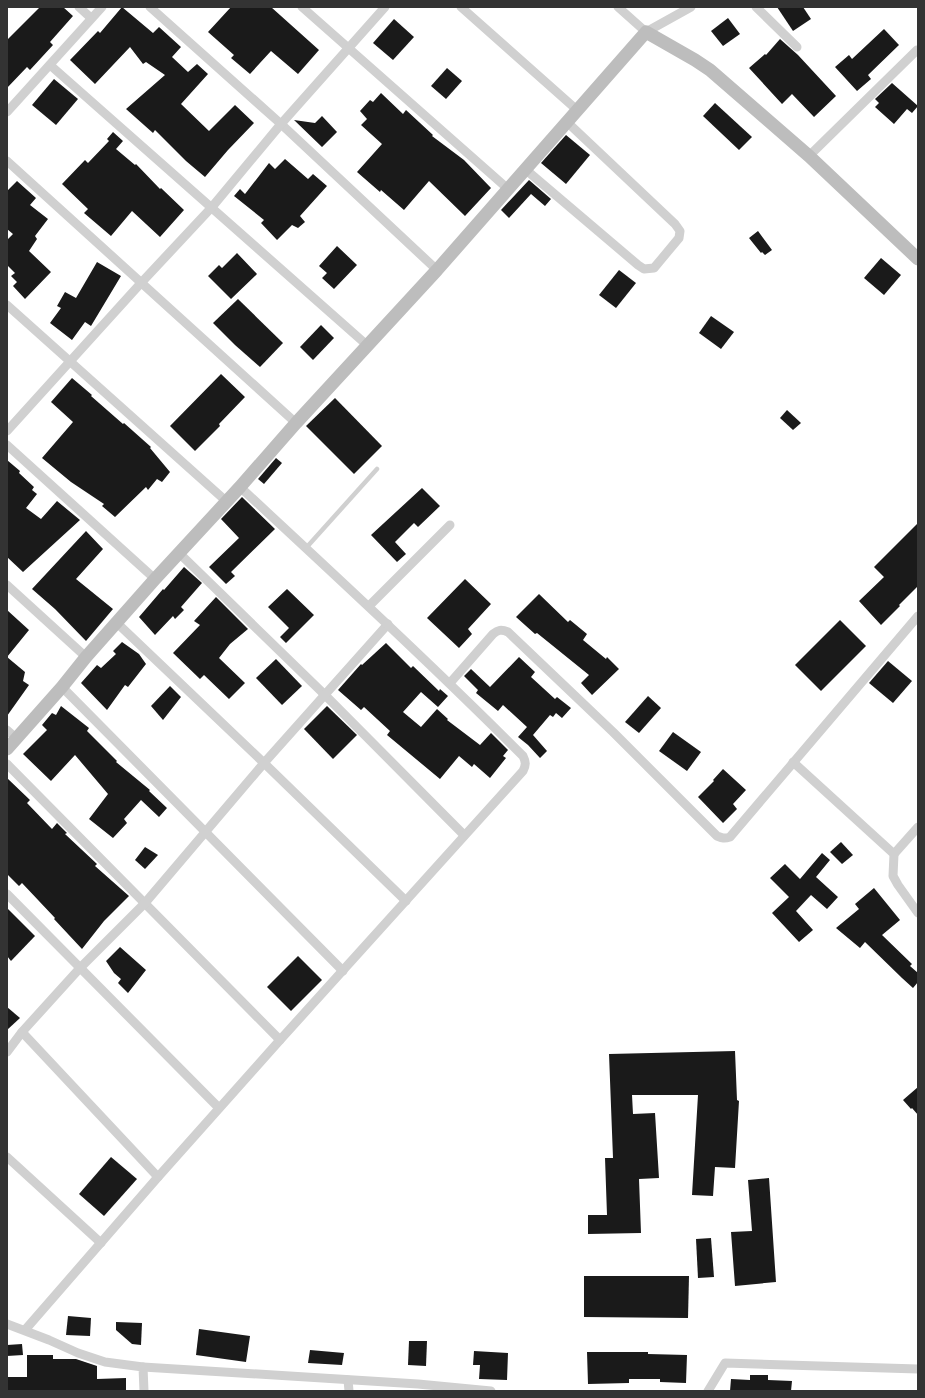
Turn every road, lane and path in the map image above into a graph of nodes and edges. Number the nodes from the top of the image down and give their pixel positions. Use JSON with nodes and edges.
{"nodes":[{"id":1,"x":79,"y":7,"type":"edge"},
{"id":2,"x":102,"y":7,"type":"edge"},
{"id":3,"x":150,"y":7,"type":"edge"},
{"id":4,"x":302,"y":7,"type":"edge"},
{"id":5,"x":385,"y":7,"type":"edge"},
{"id":6,"x":461,"y":7,"type":"edge"},
{"id":7,"x":618,"y":7,"type":"edge"},
{"id":8,"x":690,"y":7,"type":"edge"},
{"id":9,"x":756,"y":7,"type":"edge"},
{"id":10,"x":91,"y":18,"type":"junction"},
{"id":11,"x":646,"y":32,"type":"junction"},
{"id":12,"x":797,"y":47,"type":"dead end"},
{"id":13,"x":348,"y":48,"type":"junction"},
{"id":14,"x":917,"y":50,"type":"edge"},
{"id":15,"x":50,"y":65,"type":"junction"},
{"id":16,"x":577,"y":110,"type":"junction"},
{"id":17,"x":7,"y":112,"type":"edge"},
{"id":18,"x":566,"y":122,"type":"junction"},
{"id":19,"x":281,"y":124,"type":"junction"},
{"id":20,"x":809,"y":156,"type":"junction"},
{"id":21,"x":7,"y":161,"type":"edge"},
{"id":22,"x":525,"y":169,"type":"junction"},
{"id":23,"x":508,"y":189,"type":"junction"},
{"id":24,"x":212,"y":207,"type":"junction"},
{"id":25,"x":918,"y":259,"type":"edge"},
{"id":26,"x":436,"y":270,"type":"junction"},
{"id":27,"x":141,"y":282,"type":"junction"},
{"id":28,"x":7,"y":305,"type":"edge"},
{"id":29,"x":368,"y":346,"type":"junction"},
{"id":30,"x":70,"y":362,"type":"junction"},
{"id":31,"x":296,"y":423,"type":"junction"},
{"id":32,"x":7,"y":431,"type":"edge"},
{"id":33,"x":7,"y":445,"type":"edge"},
{"id":34,"x":377,"y":469,"type":"dead end"},
{"id":35,"x":240,"y":487,"type":"junction"},
{"id":36,"x":226,"y":501,"type":"junction"},
{"id":37,"x":450,"y":525,"type":"dead end"},
{"id":38,"x":306,"y":548,"type":"junction"},
{"id":39,"x":179,"y":553,"type":"junction"},
{"id":40,"x":155,"y":579,"type":"junction"},
{"id":41,"x":7,"y":585,"type":"edge"},
{"id":42,"x":369,"y":606,"type":"junction"},
{"id":43,"x":918,"y":616,"type":"edge"},
{"id":44,"x":117,"y":623,"type":"junction"},
{"id":45,"x":388,"y":624,"type":"junction"},
{"id":46,"x":86,"y":657,"type":"junction"},
{"id":47,"x":450,"y":683,"type":"junction"},
{"id":48,"x":62,"y":687,"type":"junction"},
{"id":49,"x":325,"y":695,"type":"junction"},
{"id":50,"x":12,"y":734,"type":"edge"},
{"id":51,"x":7,"y":749,"type":"edge"},
{"id":52,"x":792,"y":762,"type":"junction"},
{"id":53,"x":264,"y":763,"type":"junction"},
{"id":54,"x":7,"y":764,"type":"edge"},
{"id":55,"x":918,"y":827,"type":"edge"},
{"id":56,"x":205,"y":832,"type":"junction"},
{"id":57,"x":464,"y":835,"type":"junction"},
{"id":58,"x":894,"y":854,"type":"junction"},
{"id":59,"x":7,"y":894,"type":"edge"},
{"id":60,"x":406,"y":901,"type":"junction"},
{"id":61,"x":145,"y":903,"type":"junction"},
{"id":62,"x":918,"y":912,"type":"edge"},
{"id":63,"x":80,"y":968,"type":"junction"},
{"id":64,"x":343,"y":971,"type":"junction"},
{"id":65,"x":22,"y":1032,"type":"junction"},
{"id":66,"x":280,"y":1040,"type":"junction"},
{"id":67,"x":7,"y":1052,"type":"edge"},
{"id":68,"x":219,"y":1108,"type":"junction"},
{"id":69,"x":7,"y":1157,"type":"edge"},
{"id":70,"x":158,"y":1177,"type":"junction"},
{"id":71,"x":101,"y":1244,"type":"junction"},
{"id":72,"x":7,"y":1324,"type":"edge"},
{"id":73,"x":25,"y":1330,"type":"junction"},
{"id":74,"x":143,"y":1367,"type":"junction"},
{"id":75,"x":918,"y":1369,"type":"edge"},
{"id":76,"x":348,"y":1380,"type":"junction"},
{"id":77,"x":144,"y":1391,"type":"edge"},
{"id":78,"x":349,"y":1391,"type":"edge"},
{"id":79,"x":491,"y":1391,"type":"edge"},
{"id":80,"x":708,"y":1391,"type":"edge"}],
"edges":[{"from":1,"to":10,"type":"street"},
{"from":2,"to":10,"type":"street"},
{"from":3,"to":19,"type":"street"},
{"from":4,"to":13,"type":"street"},
{"from":5,"to":13,"type":"street"},
{"from":6,"to":16,"type":"street"},
{"from":7,"to":11,"type":"street"},
{"from":8,"to":11,"type":"street"},
{"from":9,"to":12,"type":"street"},
{"from":10,"to":15,"type":"street"},
{"from":11,"to":16,"type":"street"},
{"from":11,"to":20,"type":"street"},
{"from":13,"to":19,"type":"street"},
{"from":13,"to":23,"type":"street"},
{"from":14,"to":20,"type":"street"},
{"from":15,"to":17,"type":"street"},
{"from":15,"to":24,"type":"street"},
{"from":16,"to":18,"type":"street"},
{"from":18,"to":22,"type":"street"},
{"from":18,"to":22,"type":"street"},
{"from":19,"to":24,"type":"street"},
{"from":19,"to":26,"type":"street"},
{"from":20,"to":25,"type":"street"},
{"from":21,"to":27,"type":"street"},
{"from":22,"to":23,"type":"street"},
{"from":23,"to":26,"type":"street"},
{"from":24,"to":27,"type":"street"},
{"from":24,"to":29,"type":"street"},
{"from":26,"to":29,"type":"street"},
{"from":27,"to":30,"type":"street"},
{"from":27,"to":31,"type":"street"},
{"from":28,"to":30,"type":"street"},
{"from":29,"to":31,"type":"street"},
{"from":30,"to":32,"type":"street"},
{"from":30,"to":36,"type":"street"},
{"from":31,"to":35,"type":"street"},
{"from":33,"to":40,"type":"street"},
{"from":34,"to":38,"type":"lane"},
{"from":35,"to":36,"type":"street"},
{"from":35,"to":38,"type":"street"},
{"from":36,"to":39,"type":"street"},
{"from":37,"to":42,"type":"street"},
{"from":38,"to":42,"type":"street"},
{"from":39,"to":40,"type":"street"},
{"from":39,"to":49,"type":"street"},
{"from":40,"to":44,"type":"street"},
{"from":41,"to":46,"type":"street"},
{"from":42,"to":45,"type":"street"},
{"from":43,"to":52,"type":"street"},
{"from":44,"to":46,"type":"street"},
{"from":44,"to":53,"type":"street"},
{"from":45,"to":47,"type":"street"},
{"from":45,"to":49,"type":"street"},
{"from":46,"to":48,"type":"street"},
{"from":47,"to":52,"type":"street"},
{"from":47,"to":57,"type":"street"},
{"from":48,"to":50,"type":"street"},
{"from":48,"to":56,"type":"street"},
{"from":49,"to":53,"type":"street"},
{"from":49,"to":57,"type":"street"},
{"from":50,"to":51,"type":"street"},
{"from":52,"to":58,"type":"street"},
{"from":53,"to":56,"type":"street"},
{"from":53,"to":60,"type":"street"},
{"from":54,"to":61,"type":"street"},
{"from":55,"to":58,"type":"street"},
{"from":56,"to":61,"type":"street"},
{"from":56,"to":64,"type":"street"},
{"from":57,"to":60,"type":"street"},
{"from":58,"to":62,"type":"street"},
{"from":59,"to":63,"type":"street"},
{"from":60,"to":64,"type":"street"},
{"from":61,"to":63,"type":"street"},
{"from":61,"to":66,"type":"street"},
{"from":63,"to":65,"type":"street"},
{"from":63,"to":68,"type":"street"},
{"from":64,"to":66,"type":"street"},
{"from":65,"to":67,"type":"street"},
{"from":65,"to":70,"type":"street"},
{"from":66,"to":68,"type":"street"},
{"from":68,"to":70,"type":"street"},
{"from":69,"to":71,"type":"street"},
{"from":70,"to":71,"type":"street"},
{"from":71,"to":73,"type":"street"},
{"from":72,"to":73,"type":"street"},
{"from":73,"to":74,"type":"street"},
{"from":74,"to":76,"type":"street"},
{"from":74,"to":77,"type":"street"},
{"from":75,"to":80,"type":"street"},
{"from":76,"to":78,"type":"street"},
{"from":76,"to":79,"type":"street"}]}
